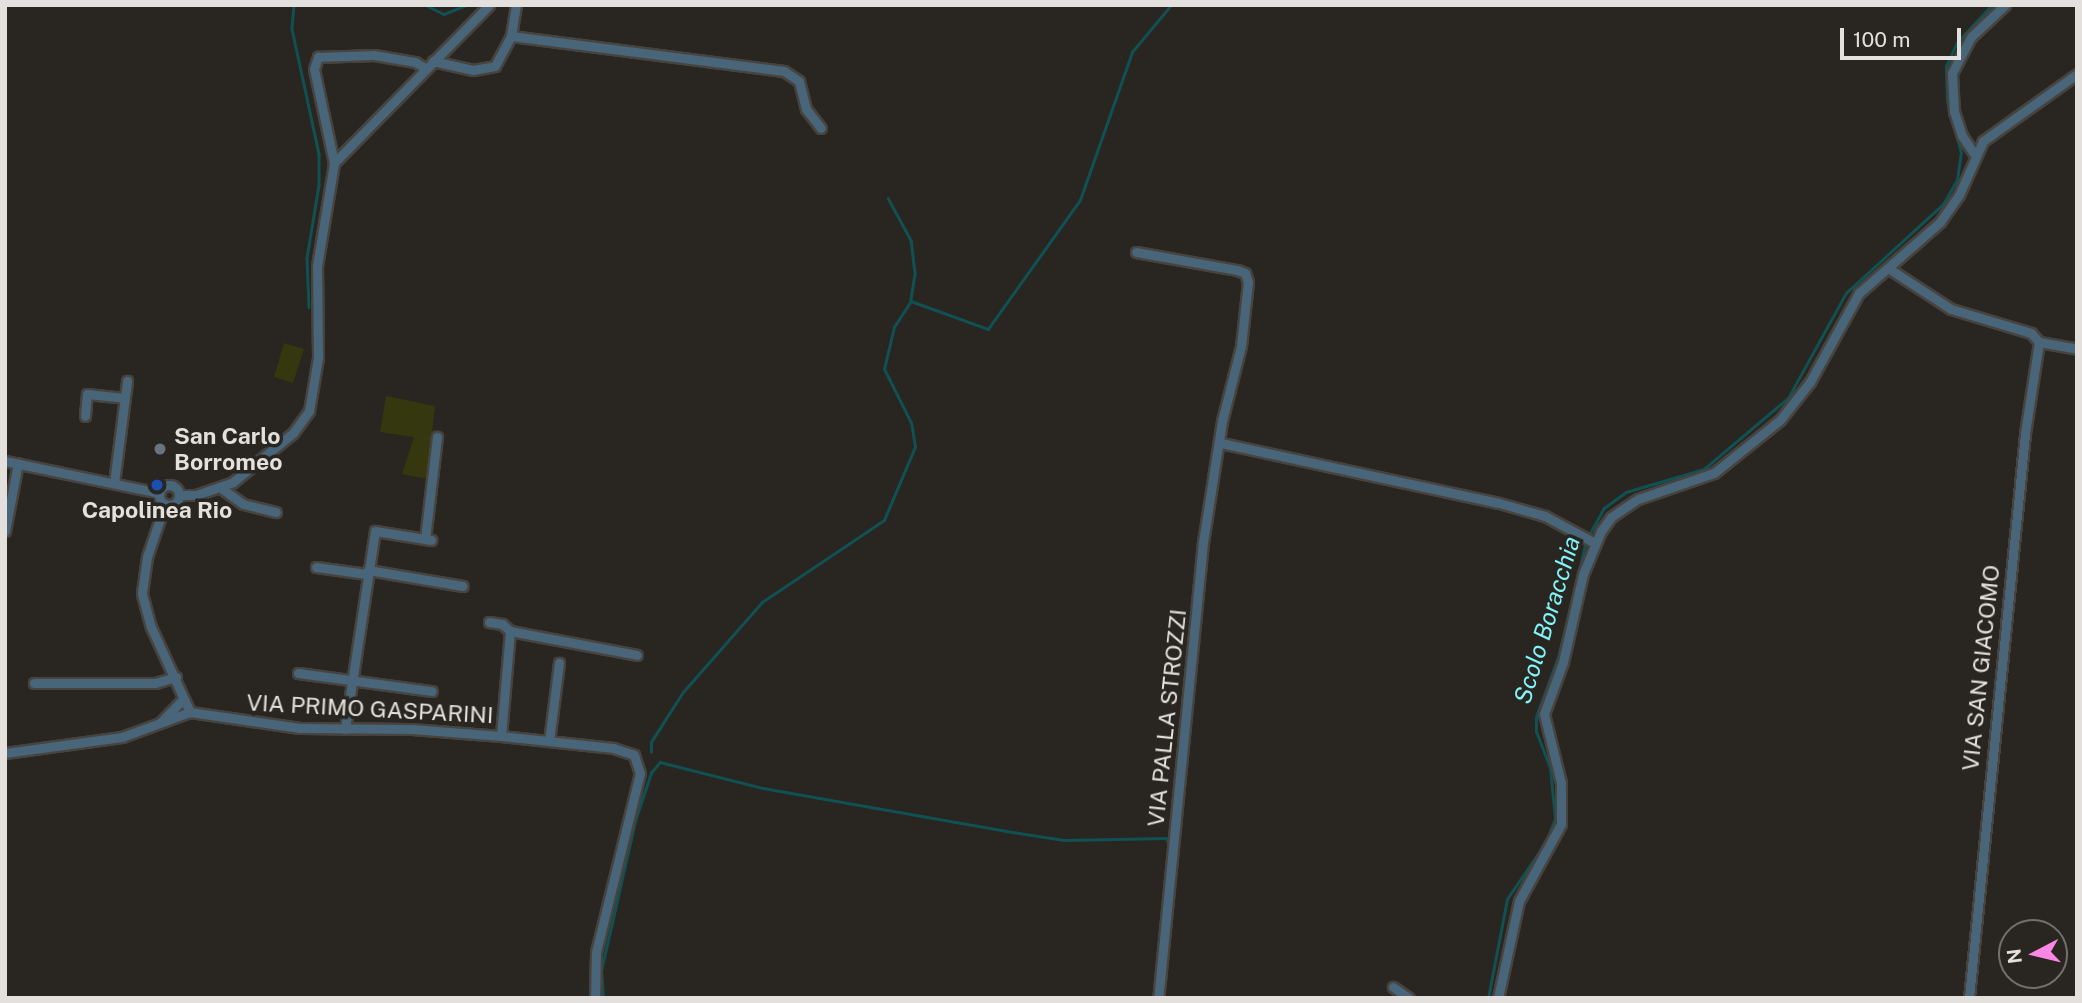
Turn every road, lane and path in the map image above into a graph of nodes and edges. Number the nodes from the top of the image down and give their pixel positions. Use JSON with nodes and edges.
{"nodes":[{"id":1,"x":489,"y":5,"type":"edge"},
{"id":2,"x":516,"y":5,"type":"edge"},
{"id":3,"x":2005,"y":5,"type":"edge"},
{"id":4,"x":511,"y":36,"type":"junction"},
{"id":5,"x":433,"y":61,"type":"junction"},
{"id":6,"x":425,"y":68,"type":"junction"},
{"id":7,"x":2077,"y":74,"type":"edge"},
{"id":8,"x":821,"y":128,"type":"dead end"},
{"id":9,"x":1975,"y":155,"type":"junction"},
{"id":10,"x":334,"y":163,"type":"junction"},
{"id":11,"x":1136,"y":252,"type":"dead end"},
{"id":12,"x":1888,"y":268,"type":"junction"},
{"id":13,"x":2039,"y":342,"type":"junction"},
{"id":14,"x":2077,"y":349,"type":"edge"},
{"id":15,"x":127,"y":381,"type":"dead end"},
{"id":16,"x":124,"y":398,"type":"junction"},
{"id":17,"x":85,"y":416,"type":"dead end"},
{"id":18,"x":438,"y":437,"type":"dead end"},
{"id":19,"x":1221,"y":443,"type":"junction"},
{"id":20,"x":5,"y":461,"type":"edge"},
{"id":21,"x":18,"y":463,"type":"junction"},
{"id":22,"x":114,"y":483,"type":"junction"},
{"id":23,"x":221,"y":488,"type":"junction"},
{"id":24,"x":160,"y":492,"type":"junction"},
{"id":25,"x":179,"y":495,"type":"junction"},
{"id":26,"x":165,"y":504,"type":"junction"},
{"id":27,"x":276,"y":512,"type":"dead end"},
{"id":28,"x":5,"y":531,"type":"edge"},
{"id":29,"x":1588,"y":539,"type":"junction"},
{"id":30,"x":316,"y":567,"type":"dead end"},
{"id":31,"x":367,"y":572,"type":"junction"},
{"id":32,"x":463,"y":586,"type":"dead end"},
{"id":33,"x":489,"y":622,"type":"dead end"},
{"id":34,"x":510,"y":631,"type":"junction"},
{"id":35,"x":637,"y":655,"type":"dead end"},
{"id":36,"x":559,"y":663,"type":"dead end"},
{"id":37,"x":298,"y":673,"type":"dead end"},
{"id":38,"x":176,"y":677,"type":"junction"},
{"id":39,"x":351,"y":680,"type":"junction"},
{"id":40,"x":34,"y":683,"type":"dead end"},
{"id":41,"x":432,"y":691,"type":"dead end"},
{"id":42,"x":181,"y":701,"type":"junction"},
{"id":43,"x":190,"y":712,"type":"junction"},
{"id":44,"x":158,"y":725,"type":"junction"},
{"id":45,"x":345,"y":729,"type":"junction"},
{"id":46,"x":501,"y":736,"type":"junction"},
{"id":47,"x":549,"y":741,"type":"junction"},
{"id":48,"x":5,"y":753,"type":"edge"},
{"id":49,"x":1393,"y":987,"type":"dead end"},
{"id":50,"x":595,"y":998,"type":"edge"},
{"id":51,"x":1158,"y":998,"type":"edge"},
{"id":52,"x":1409,"y":998,"type":"edge"},
{"id":53,"x":1498,"y":998,"type":"edge"},
{"id":54,"x":1969,"y":998,"type":"edge"}],
"edges":[{"from":1,"to":5,"type":"street"},
{"from":2,"to":4,"type":"street"},
{"from":3,"to":9,"type":"street"},
{"from":4,"to":5,"type":"street"},
{"from":4,"to":8,"type":"street"},
{"from":5,"to":6,"type":"street"},
{"from":6,"to":10,"type":"street"},
{"from":6,"to":10,"type":"street"},
{"from":7,"to":9,"type":"street"},
{"from":9,"to":12,"type":"street"},
{"from":10,"to":23,"type":"street"},
{"from":11,"to":19,"type":"street","name":"VIA PALLA STROZZI"},
{"from":12,"to":13,"type":"street"},
{"from":12,"to":29,"type":"street"},
{"from":13,"to":14,"type":"street"},
{"from":13,"to":54,"type":"street","name":"VIA SAN GIACOMO"},
{"from":15,"to":16,"type":"street"},
{"from":16,"to":17,"type":"street"},
{"from":16,"to":22,"type":"street"},
{"from":18,"to":31,"type":"street"},
{"from":19,"to":29,"type":"street"},
{"from":19,"to":51,"type":"street","name":"VIA PALLA STROZZI"},
{"from":20,"to":21,"type":"street"},
{"from":21,"to":22,"type":"street"},
{"from":21,"to":28,"type":"street"},
{"from":22,"to":24,"type":"street"},
{"from":23,"to":25,"type":"street"},
{"from":23,"to":27,"type":"street"},
{"from":24,"to":25,"type":"street"},
{"from":24,"to":26,"type":"street"},
{"from":25,"to":26,"type":"street"},
{"from":26,"to":38,"type":"street"},
{"from":29,"to":53,"type":"street"},
{"from":30,"to":31,"type":"street"},
{"from":31,"to":32,"type":"street"},
{"from":31,"to":39,"type":"street"},
{"from":33,"to":34,"type":"street"},
{"from":34,"to":35,"type":"street"},
{"from":34,"to":46,"type":"street"},
{"from":36,"to":47,"type":"street"},
{"from":37,"to":39,"type":"street"},
{"from":38,"to":40,"type":"street"},
{"from":38,"to":42,"type":"street"},
{"from":39,"to":41,"type":"street"},
{"from":39,"to":45,"type":"street"},
{"from":42,"to":43,"type":"street"},
{"from":42,"to":44,"type":"street"},
{"from":43,"to":44,"type":"street"},
{"from":43,"to":45,"type":"street","name":"VIA PRIMO GASPARINI"},
{"from":44,"to":48,"type":"street"},
{"from":45,"to":46,"type":"street","name":"VIA PRIMO GASPARINI"},
{"from":46,"to":47,"type":"street","name":"VIA PRIMO GASPARINI"},
{"from":47,"to":50,"type":"street","name":"VIA PRIMO GASPARINI"},
{"from":49,"to":52,"type":"street"}]}
